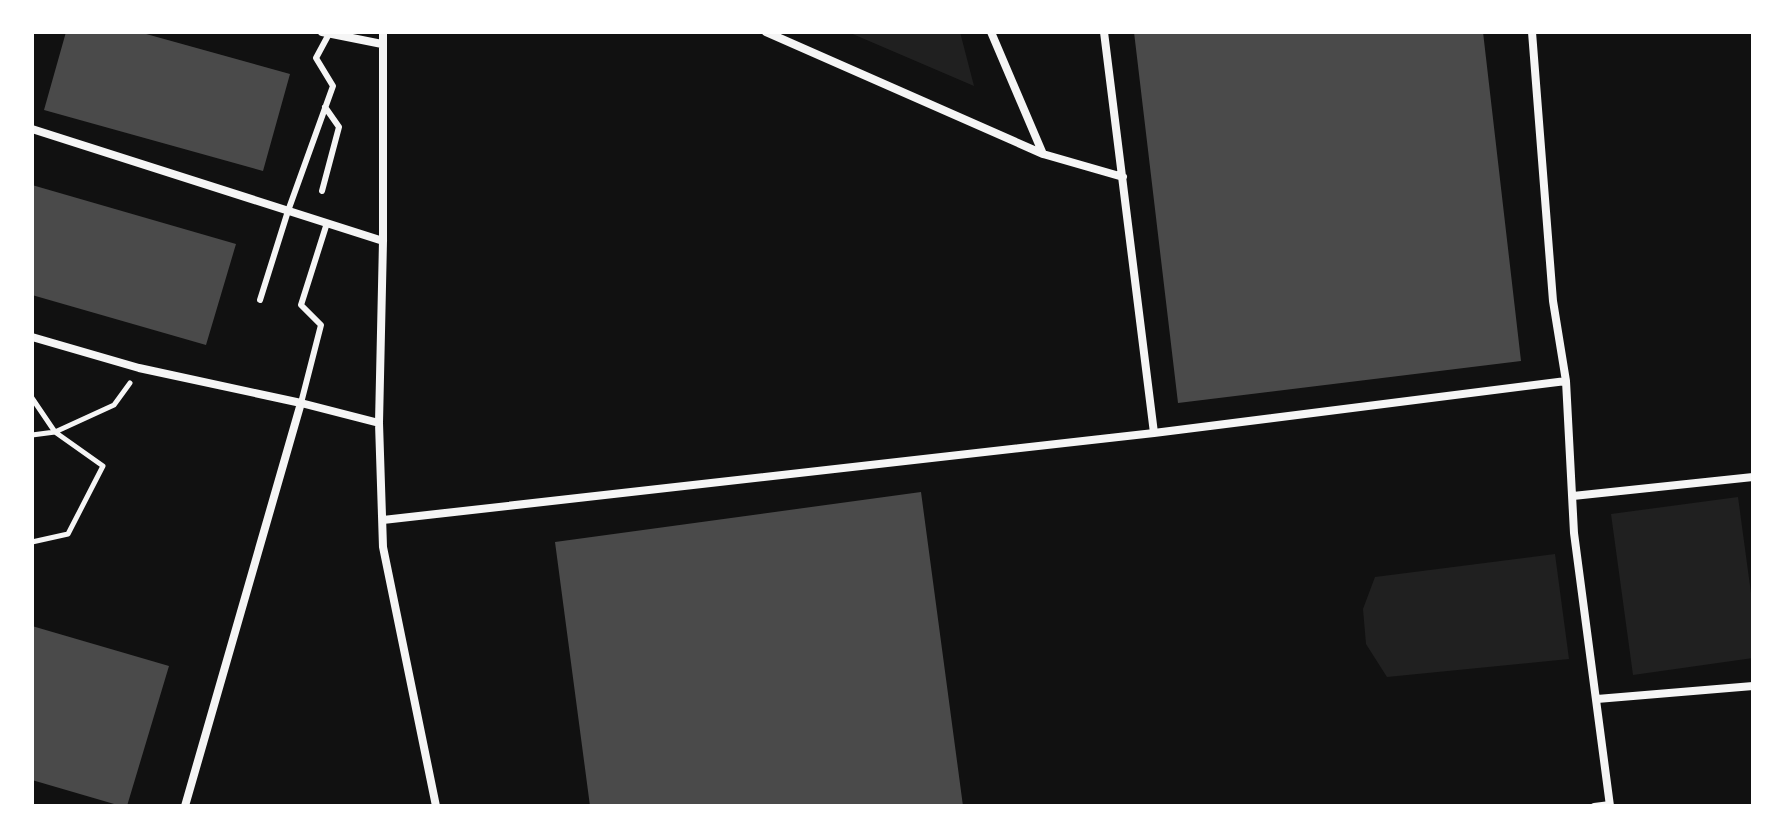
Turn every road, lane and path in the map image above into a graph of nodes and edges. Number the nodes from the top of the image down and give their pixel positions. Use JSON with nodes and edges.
{"nodes":[{"id":1,"x":383,"y":32,"type":"edge"},
{"id":2,"x":766,"y":32,"type":"edge"},
{"id":3,"x":991,"y":32,"type":"edge"},
{"id":4,"x":1104,"y":32,"type":"edge"},
{"id":5,"x":1532,"y":32,"type":"edge"},
{"id":6,"x":327,"y":33,"type":"edge"},
{"id":7,"x":382,"y":44,"type":"junction"},
{"id":8,"x":325,"y":107,"type":"junction"},
{"id":9,"x":32,"y":129,"type":"edge"},
{"id":10,"x":1043,"y":154,"type":"junction"},
{"id":11,"x":1123,"y":177,"type":"junction"},
{"id":12,"x":322,"y":191,"type":"dead end"},
{"id":13,"x":288,"y":211,"type":"junction"},
{"id":14,"x":327,"y":223,"type":"junction"},
{"id":15,"x":383,"y":241,"type":"junction"},
{"id":16,"x":260,"y":300,"type":"dead end"},
{"id":17,"x":32,"y":337,"type":"edge"},
{"id":18,"x":139,"y":368,"type":"junction"},
{"id":19,"x":1566,"y":381,"type":"junction"},
{"id":20,"x":32,"y":398,"type":"edge"},
{"id":21,"x":301,"y":403,"type":"junction"},
{"id":22,"x":379,"y":423,"type":"junction"},
{"id":23,"x":55,"y":432,"type":"junction"},
{"id":24,"x":1154,"y":433,"type":"junction"},
{"id":25,"x":32,"y":435,"type":"edge"},
{"id":26,"x":1753,"y":477,"type":"edge"},
{"id":27,"x":1573,"y":496,"type":"junction"},
{"id":28,"x":383,"y":520,"type":"junction"},
{"id":29,"x":32,"y":542,"type":"edge"},
{"id":30,"x":1753,"y":686,"type":"edge"},
{"id":31,"x":1597,"y":699,"type":"junction"},
{"id":32,"x":1610,"y":805,"type":"edge"},
{"id":33,"x":185,"y":806,"type":"edge"},
{"id":34,"x":436,"y":806,"type":"edge"},
{"id":35,"x":1594,"y":806,"type":"edge"}],
"edges":[{"from":1,"to":7,"type":"street"},
{"from":2,"to":10,"type":"street"},
{"from":3,"to":10,"type":"street"},
{"from":4,"to":11,"type":"street"},
{"from":5,"to":19,"type":"street"},
{"from":6,"to":7,"type":"street"},
{"from":6,"to":8,"type":"lane"},
{"from":7,"to":15,"type":"street"},
{"from":8,"to":12,"type":"lane"},
{"from":8,"to":13,"type":"lane"},
{"from":9,"to":13,"type":"street"},
{"from":10,"to":11,"type":"street"},
{"from":11,"to":24,"type":"street"},
{"from":13,"to":14,"type":"street"},
{"from":13,"to":16,"type":"lane"},
{"from":14,"to":15,"type":"street"},
{"from":14,"to":21,"type":"lane"},
{"from":15,"to":22,"type":"street"},
{"from":17,"to":18,"type":"street"},
{"from":18,"to":21,"type":"street"},
{"from":18,"to":23,"type":"path"},
{"from":19,"to":24,"type":"street"},
{"from":19,"to":27,"type":"street"},
{"from":20,"to":23,"type":"path"},
{"from":21,"to":22,"type":"street"},
{"from":21,"to":33,"type":"street"},
{"from":22,"to":28,"type":"street"},
{"from":23,"to":25,"type":"path"},
{"from":23,"to":29,"type":"path"},
{"from":24,"to":28,"type":"street"},
{"from":26,"to":27,"type":"street"},
{"from":27,"to":31,"type":"street"},
{"from":28,"to":34,"type":"street"},
{"from":30,"to":31,"type":"street"},
{"from":31,"to":32,"type":"street"},
{"from":32,"to":35,"type":"lane"}]}
